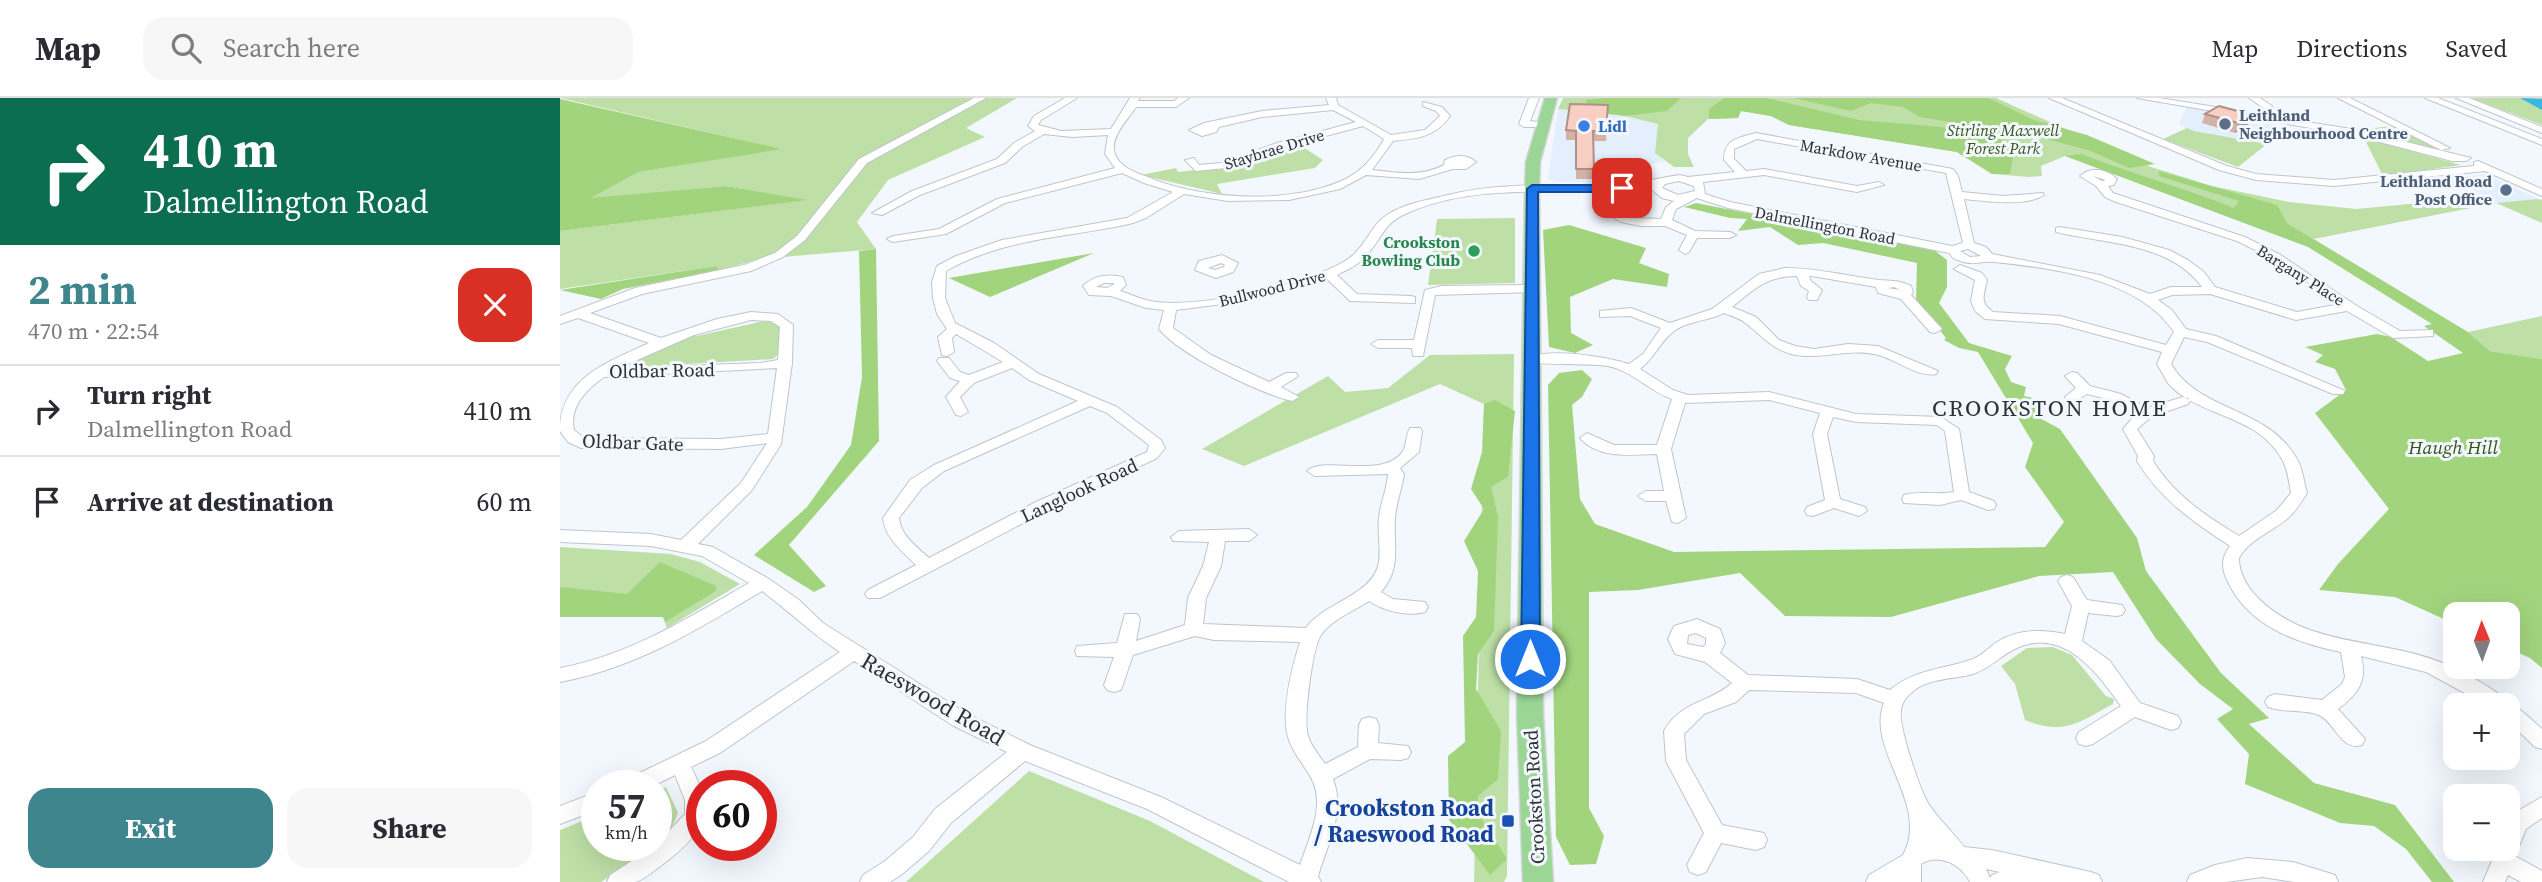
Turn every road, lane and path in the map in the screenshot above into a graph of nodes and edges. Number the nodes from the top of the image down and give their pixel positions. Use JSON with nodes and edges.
{"nodes":[{"id":1,"x":981,"y":98,"type":"edge"},
{"id":2,"x":1072,"y":98,"type":"edge"},
{"id":3,"x":1185,"y":98,"type":"edge"},
{"id":4,"x":1534,"y":98,"type":"edge"},
{"id":5,"x":1551,"y":98,"type":"edge"},
{"id":6,"x":2054,"y":98,"type":"edge"},
{"id":7,"x":2142,"y":98,"type":"edge"},
{"id":8,"x":2343,"y":98,"type":"edge"},
{"id":9,"x":2430,"y":98,"type":"edge"},
{"id":10,"x":2446,"y":98,"type":"edge"},
{"id":11,"x":2461,"y":98,"type":"edge"},
{"id":12,"x":2257,"y":100,"type":"edge"},
{"id":13,"x":1134,"y":101,"type":"edge"},
{"id":14,"x":1333,"y":103,"type":"edge"},
{"id":15,"x":2243,"y":103,"type":"dead end"},
{"id":16,"x":1426,"y":104,"type":"dead end"},
{"id":17,"x":1450,"y":106,"type":"dead end"},
{"id":18,"x":1438,"y":109,"type":"junction"},
{"id":19,"x":2272,"y":119,"type":"junction"},
{"id":20,"x":1362,"y":123,"type":"junction"},
{"id":21,"x":1541,"y":125,"type":"junction"},
{"id":22,"x":1212,"y":126,"type":"dead end"},
{"id":23,"x":2542,"y":130,"type":"edge"},
{"id":24,"x":1042,"y":131,"type":"junction"},
{"id":25,"x":1113,"y":132,"type":"junction"},
{"id":26,"x":2542,"y":135,"type":"edge"},
{"id":27,"x":1389,"y":138,"type":"junction"},
{"id":28,"x":2542,"y":142,"type":"edge"},
{"id":29,"x":2466,"y":158,"type":"junction"},
{"id":30,"x":1189,"y":160,"type":"dead end"},
{"id":31,"x":1451,"y":166,"type":"dead end"},
{"id":32,"x":2487,"y":168,"type":"junction"},
{"id":33,"x":1120,"y":170,"type":"junction"},
{"id":34,"x":1364,"y":172,"type":"junction"},
{"id":35,"x":1742,"y":173,"type":"junction"},
{"id":36,"x":1717,"y":179,"type":"junction"},
{"id":37,"x":1689,"y":180,"type":"junction"},
{"id":38,"x":2100,"y":184,"type":"dead end"},
{"id":39,"x":1879,"y":185,"type":"dead end"},
{"id":40,"x":1532,"y":189,"type":"junction"},
{"id":41,"x":2003,"y":189,"type":"dead end"},
{"id":42,"x":903,"y":190,"type":"dead end"},
{"id":43,"x":1183,"y":190,"type":"junction"},
{"id":44,"x":1661,"y":191,"type":"junction"},
{"id":45,"x":916,"y":193,"type":"junction"},
{"id":46,"x":2542,"y":193,"type":"edge"},
{"id":47,"x":1696,"y":194,"type":"junction"},
{"id":48,"x":1957,"y":195,"type":"junction"},
{"id":49,"x":2039,"y":195,"type":"dead end"},
{"id":50,"x":2012,"y":199,"type":"junction"},
{"id":51,"x":1671,"y":207,"type":"junction"},
{"id":52,"x":878,"y":213,"type":"dead end"},
{"id":53,"x":1605,"y":214,"type":"dead end"},
{"id":54,"x":1666,"y":222,"type":"junction"},
{"id":55,"x":2060,"y":230,"type":"dead end"},
{"id":56,"x":1693,"y":234,"type":"junction"},
{"id":57,"x":1730,"y":235,"type":"dead end"},
{"id":58,"x":893,"y":239,"type":"dead end"},
{"id":59,"x":1969,"y":246,"type":"junction"},
{"id":60,"x":1685,"y":250,"type":"dead end"},
{"id":61,"x":1954,"y":250,"type":"junction"},
{"id":62,"x":1991,"y":264,"type":"junction"},
{"id":63,"x":1960,"y":270,"type":"dead end"},
{"id":64,"x":1802,"y":272,"type":"junction"},
{"id":65,"x":1329,"y":274,"type":"junction"},
{"id":66,"x":1979,"y":276,"type":"junction"},
{"id":67,"x":1531,"y":289,"type":"junction"},
{"id":68,"x":2211,"y":290,"type":"junction"},
{"id":69,"x":1111,"y":291,"type":"dead end"},
{"id":70,"x":1813,"y":296,"type":"dead end"},
{"id":71,"x":1623,"y":297,"type":"dead end"},
{"id":72,"x":2151,"y":298,"type":"junction"},
{"id":73,"x":1411,"y":300,"type":"dead end"},
{"id":74,"x":1171,"y":306,"type":"junction"},
{"id":75,"x":2350,"y":307,"type":"junction"},
{"id":76,"x":1724,"y":308,"type":"junction"},
{"id":77,"x":1627,"y":311,"type":"junction"},
{"id":78,"x":577,"y":313,"type":"junction"},
{"id":79,"x":1605,"y":314,"type":"dead end"},
{"id":80,"x":560,"y":320,"type":"edge"},
{"id":81,"x":1670,"y":327,"type":"junction"},
{"id":82,"x":954,"y":329,"type":"junction"},
{"id":83,"x":1934,"y":329,"type":"dead end"},
{"id":84,"x":2181,"y":332,"type":"junction"},
{"id":85,"x":2428,"y":333,"type":"dead end"},
{"id":86,"x":666,"y":339,"type":"junction"},
{"id":87,"x":1378,"y":344,"type":"dead end"},
{"id":88,"x":2169,"y":350,"type":"junction"},
{"id":89,"x":1533,"y":360,"type":"junction"},
{"id":90,"x":785,"y":363,"type":"junction"},
{"id":91,"x":1012,"y":363,"type":"junction"},
{"id":92,"x":2321,"y":367,"type":"dead end"},
{"id":93,"x":1631,"y":369,"type":"junction"},
{"id":94,"x":1931,"y":371,"type":"dead end"},
{"id":95,"x":600,"y":373,"type":"junction"},
{"id":96,"x":1291,"y":376,"type":"dead end"},
{"id":97,"x":2072,"y":376,"type":"dead end"},
{"id":98,"x":2308,"y":378,"type":"junction"},
{"id":99,"x":968,"y":380,"type":"junction"},
{"id":100,"x":1270,"y":387,"type":"junction"},
{"id":101,"x":2338,"y":391,"type":"dead end"},
{"id":102,"x":1292,"y":397,"type":"dead end"},
{"id":103,"x":1679,"y":398,"type":"junction"},
{"id":104,"x":1090,"y":401,"type":"junction"},
{"id":105,"x":2183,"y":401,"type":"dead end"},
{"id":106,"x":1828,"y":411,"type":"junction"},
{"id":107,"x":961,"y":412,"type":"dead end"},
{"id":108,"x":2147,"y":413,"type":"junction"},
{"id":109,"x":1415,"y":431,"type":"dead end"},
{"id":110,"x":775,"y":438,"type":"junction"},
{"id":111,"x":1587,"y":438,"type":"dead end"},
{"id":112,"x":1663,"y":449,"type":"junction"},
{"id":113,"x":1391,"y":467,"type":"junction"},
{"id":114,"x":1315,"y":471,"type":"dead end"},
{"id":115,"x":1962,"y":495,"type":"junction"},
{"id":116,"x":1646,"y":496,"type":"dead end"},
{"id":117,"x":1672,"y":496,"type":"junction"},
{"id":118,"x":1910,"y":499,"type":"dead end"},
{"id":119,"x":1833,"y":502,"type":"junction"},
{"id":120,"x":1988,"y":505,"type":"dead end"},
{"id":121,"x":1813,"y":511,"type":"dead end"},
{"id":122,"x":1859,"y":511,"type":"dead end"},
{"id":123,"x":1678,"y":517,"type":"dead end"},
{"id":124,"x":1249,"y":535,"type":"dead end"},
{"id":125,"x":560,"y":536,"type":"edge"},
{"id":126,"x":1218,"y":536,"type":"junction"},
{"id":127,"x":1179,"y":537,"type":"dead end"},
{"id":128,"x":2239,"y":544,"type":"junction"},
{"id":129,"x":685,"y":545,"type":"junction"},
{"id":130,"x":926,"y":565,"type":"junction"},
{"id":131,"x":2067,"y":581,"type":"dead end"},
{"id":132,"x":762,"y":583,"type":"junction"},
{"id":133,"x":1371,"y":593,"type":"junction"},
{"id":134,"x":874,"y":594,"type":"dead end"},
{"id":135,"x":2081,"y":606,"type":"junction"},
{"id":136,"x":1419,"y":607,"type":"dead end"},
{"id":137,"x":2116,"y":610,"type":"dead end"},
{"id":138,"x":1131,"y":619,"type":"dead end"},
{"id":139,"x":1194,"y":629,"type":"junction"},
{"id":140,"x":1310,"y":635,"type":"junction"},
{"id":141,"x":2072,"y":643,"type":"junction"},
{"id":142,"x":2349,"y":647,"type":"junction"},
{"id":143,"x":1084,"y":651,"type":"dead end"},
{"id":144,"x":1125,"y":651,"type":"junction"},
{"id":145,"x":853,"y":652,"type":"junction"},
{"id":146,"x":1706,"y":654,"type":"dead end"},
{"id":147,"x":560,"y":675,"type":"edge"},
{"id":148,"x":1745,"y":682,"type":"junction"},
{"id":149,"x":1114,"y":685,"type":"dead end"},
{"id":150,"x":2481,"y":693,"type":"edge"},
{"id":151,"x":1894,"y":699,"type":"junction"},
{"id":152,"x":2275,"y":702,"type":"dead end"},
{"id":153,"x":2133,"y":708,"type":"junction"},
{"id":154,"x":2325,"y":708,"type":"junction"},
{"id":155,"x":2520,"y":720,"type":"edge"},
{"id":156,"x":2171,"y":722,"type":"dead end"},
{"id":157,"x":1370,"y":725,"type":"dead end"},
{"id":158,"x":2085,"y":738,"type":"dead end"},
{"id":159,"x":2355,"y":739,"type":"dead end"},
{"id":160,"x":2542,"y":741,"type":"edge"},
{"id":161,"x":1023,"y":751,"type":"junction"},
{"id":162,"x":1368,"y":751,"type":"junction"},
{"id":163,"x":1401,"y":752,"type":"dead end"},
{"id":164,"x":680,"y":765,"type":"junction"},
{"id":165,"x":669,"y":770,"type":"edge"},
{"id":166,"x":1323,"y":775,"type":"junction"},
{"id":167,"x":2542,"y":806,"type":"edge"},
{"id":168,"x":581,"y":807,"type":"edge"},
{"id":169,"x":1919,"y":810,"type":"junction"},
{"id":170,"x":560,"y":815,"type":"edge"},
{"id":171,"x":2520,"y":820,"type":"edge"},
{"id":172,"x":1715,"y":833,"type":"junction"},
{"id":173,"x":1756,"y":840,"type":"dead end"},
{"id":174,"x":1960,"y":855,"type":"junction"},
{"id":175,"x":2503,"y":861,"type":"edge"},
{"id":176,"x":2516,"y":861,"type":"edge"},
{"id":177,"x":1698,"y":865,"type":"dead end"},
{"id":178,"x":1912,"y":866,"type":"edge"},
{"id":179,"x":2039,"y":871,"type":"junction"},
{"id":180,"x":1308,"y":881,"type":"edge"},
{"id":181,"x":618,"y":882,"type":"edge"},
{"id":182,"x":871,"y":882,"type":"edge"},
{"id":183,"x":1538,"y":882,"type":"edge"},
{"id":184,"x":1877,"y":882,"type":"edge"},
{"id":185,"x":1980,"y":882,"type":"edge"},
{"id":186,"x":2000,"y":882,"type":"edge"},
{"id":187,"x":2091,"y":882,"type":"edge"},
{"id":188,"x":2198,"y":882,"type":"edge"},
{"id":189,"x":2327,"y":882,"type":"edge"},
{"id":190,"x":2494,"y":882,"type":"edge"},
{"id":191,"x":2542,"y":882,"type":"edge"}],
"edges":[{"from":1,"to":78,"type":"street"},
{"from":2,"to":24,"type":"street"},
{"from":3,"to":13,"type":"street"},
{"from":4,"to":21,"type":"street"},
{"from":5,"to":21,"type":"main road","name":"Crookston Road"},
{"from":6,"to":32,"type":"street"},
{"from":7,"to":19,"type":"street"},
{"from":8,"to":29,"type":"street"},
{"from":9,"to":28,"type":"street"},
{"from":10,"to":26,"type":"street"},
{"from":11,"to":23,"type":"street"},
{"from":12,"to":15,"type":"street"},
{"from":12,"to":19,"type":"street"},
{"from":13,"to":25,"type":"street"},
{"from":14,"to":20,"type":"street"},
{"from":14,"to":22,"type":"street"},
{"from":16,"to":18,"type":"street"},
{"from":17,"to":18,"type":"street"},
{"from":18,"to":27,"type":"street"},
{"from":19,"to":29,"type":"street"},
{"from":20,"to":27,"type":"street"},
{"from":20,"to":30,"type":"street","name":"Staybrae Drive"},
{"from":21,"to":40,"type":"main road","name":"Crookston Road"},
{"from":24,"to":25,"type":"street"},
{"from":24,"to":45,"type":"street"},
{"from":25,"to":33,"type":"street"},
{"from":27,"to":34,"type":"street"},
{"from":29,"to":32,"type":"street"},
{"from":31,"to":34,"type":"street"},
{"from":32,"to":46,"type":"street"},
{"from":33,"to":43,"type":"street"},
{"from":33,"to":58,"type":"street"},
{"from":34,"to":43,"type":"street"},
{"from":35,"to":36,"type":"street"},
{"from":35,"to":39,"type":"street"},
{"from":35,"to":48,"type":"street","name":"Markdow Avenue"},
{"from":36,"to":37,"type":"street"},
{"from":36,"to":47,"type":"street"},
{"from":37,"to":44,"type":"street","name":"Dalmellington Road"},
{"from":37,"to":47,"type":"street","name":"Dalmellington Road"},
{"from":38,"to":75,"type":"street","name":"Bargany Place"},
{"from":40,"to":44,"type":"street","name":"Dalmellington Road"},
{"from":40,"to":65,"type":"street","name":"Bullwood Drive"},
{"from":40,"to":67,"type":"main road","name":"Crookston Road"},
{"from":41,"to":50,"type":"street"},
{"from":42,"to":45,"type":"street"},
{"from":43,"to":82,"type":"street"},
{"from":44,"to":47,"type":"street","name":"Dalmellington Road"},
{"from":44,"to":51,"type":"street"},
{"from":45,"to":52,"type":"street"},
{"from":47,"to":51,"type":"street"},
{"from":47,"to":61,"type":"street","name":"Dalmellington Road"},
{"from":48,"to":50,"type":"street"},
{"from":48,"to":59,"type":"street","name":"Markdow Avenue"},
{"from":49,"to":50,"type":"street"},
{"from":51,"to":54,"type":"street"},
{"from":53,"to":54,"type":"street"},
{"from":54,"to":56,"type":"street"},
{"from":55,"to":68,"type":"street"},
{"from":56,"to":57,"type":"street"},
{"from":56,"to":60,"type":"street"},
{"from":59,"to":61,"type":"street","name":"Dalmellington Road"},
{"from":59,"to":62,"type":"street","name":"Dalmellington Road"},
{"from":61,"to":62,"type":"street","name":"Dalmellington Road"},
{"from":62,"to":66,"type":"street"},
{"from":62,"to":72,"type":"street","name":"Dalmellington Road"},
{"from":63,"to":66,"type":"street"},
{"from":64,"to":70,"type":"street"},
{"from":64,"to":76,"type":"street"},
{"from":64,"to":83,"type":"street"},
{"from":65,"to":73,"type":"street"},
{"from":65,"to":74,"type":"street","name":"Bullwood Drive"},
{"from":66,"to":88,"type":"street"},
{"from":67,"to":87,"type":"street"},
{"from":67,"to":89,"type":"main road","name":"Crookston Road"},
{"from":68,"to":72,"type":"street","name":"Bargany Place"},
{"from":68,"to":75,"type":"street","name":"Bargany Place"},
{"from":69,"to":74,"type":"street","name":"Bullwood Drive"},
{"from":71,"to":77,"type":"street"},
{"from":72,"to":84,"type":"street","name":"Dalmellington Road"},
{"from":74,"to":100,"type":"street"},
{"from":75,"to":85,"type":"street"},
{"from":76,"to":81,"type":"street"},
{"from":76,"to":94,"type":"street"},
{"from":77,"to":79,"type":"street"},
{"from":77,"to":81,"type":"street"},
{"from":78,"to":80,"type":"street"},
{"from":78,"to":86,"type":"street","name":"Oldbar Road"},
{"from":81,"to":93,"type":"street"},
{"from":82,"to":91,"type":"street","name":"Langlook Road"},
{"from":82,"to":99,"type":"street"},
{"from":84,"to":88,"type":"street"},
{"from":84,"to":98,"type":"street"},
{"from":86,"to":90,"type":"street","name":"Oldbar Road"},
{"from":86,"to":95,"type":"street","name":"Oldbar Road"},
{"from":88,"to":128,"type":"street"},
{"from":89,"to":93,"type":"street"},
{"from":89,"to":183,"type":"main road","name":"Crookston Road"},
{"from":90,"to":95,"type":"street","name":"Oldbar Road"},
{"from":90,"to":110,"type":"street","name":"Oldbar Road"},
{"from":91,"to":99,"type":"street"},
{"from":91,"to":104,"type":"street","name":"Langlook Road"},
{"from":92,"to":98,"type":"street"},
{"from":93,"to":103,"type":"street"},
{"from":95,"to":110,"type":"street","name":"Oldbar Gate"},
{"from":96,"to":100,"type":"street"},
{"from":97,"to":108,"type":"street"},
{"from":98,"to":101,"type":"street"},
{"from":99,"to":107,"type":"street"},
{"from":100,"to":102,"type":"street"},
{"from":103,"to":106,"type":"street"},
{"from":103,"to":112,"type":"street"},
{"from":104,"to":130,"type":"street"},
{"from":104,"to":130,"type":"street","name":"Langlook Road"},
{"from":105,"to":108,"type":"street"},
{"from":106,"to":115,"type":"street"},
{"from":106,"to":119,"type":"street"},
{"from":108,"to":128,"type":"street"},
{"from":109,"to":113,"type":"street"},
{"from":110,"to":129,"type":"street","name":"Oldbar Road"},
{"from":111,"to":112,"type":"street"},
{"from":112,"to":117,"type":"street"},
{"from":113,"to":114,"type":"street"},
{"from":113,"to":133,"type":"street"},
{"from":115,"to":118,"type":"street"},
{"from":115,"to":120,"type":"street"},
{"from":116,"to":117,"type":"street"},
{"from":117,"to":123,"type":"street"},
{"from":119,"to":121,"type":"street"},
{"from":119,"to":122,"type":"street"},
{"from":124,"to":126,"type":"street"},
{"from":125,"to":129,"type":"street","name":"Raeswood Road"},
{"from":126,"to":127,"type":"street"},
{"from":126,"to":139,"type":"street"},
{"from":128,"to":142,"type":"street"},
{"from":129,"to":132,"type":"street","name":"Raeswood Road"},
{"from":130,"to":134,"type":"street","name":"Langlook Road"},
{"from":131,"to":135,"type":"street"},
{"from":132,"to":145,"type":"street","name":"Raeswood Road"},
{"from":132,"to":147,"type":"street"},
{"from":133,"to":136,"type":"street"},
{"from":133,"to":140,"type":"street"},
{"from":135,"to":137,"type":"street"},
{"from":135,"to":141,"type":"street"},
{"from":138,"to":144,"type":"street"},
{"from":139,"to":140,"type":"street"},
{"from":139,"to":144,"type":"street"},
{"from":140,"to":166,"type":"street"},
{"from":141,"to":151,"type":"street"},
{"from":141,"to":153,"type":"street"},
{"from":142,"to":150,"type":"street"},
{"from":142,"to":154,"type":"street"},
{"from":143,"to":144,"type":"street"},
{"from":144,"to":149,"type":"street"},
{"from":145,"to":161,"type":"street","name":"Raeswood Road"},
{"from":145,"to":164,"type":"street"},
{"from":146,"to":148,"type":"street"},
{"from":148,"to":151,"type":"street"},
{"from":148,"to":172,"type":"street"},
{"from":151,"to":169,"type":"street"},
{"from":152,"to":154,"type":"street"},
{"from":153,"to":156,"type":"street"},
{"from":153,"to":158,"type":"street"},
{"from":154,"to":159,"type":"street"},
{"from":155,"to":160,"type":"street"},
{"from":157,"to":162,"type":"street"},
{"from":161,"to":180,"type":"street","name":"Raeswood Road"},
{"from":161,"to":182,"type":"street"},
{"from":162,"to":163,"type":"street"},
{"from":162,"to":166,"type":"street"},
{"from":164,"to":165,"type":"street"},
{"from":164,"to":181,"type":"street"},
{"from":166,"to":180,"type":"street"},
{"from":167,"to":171,"type":"street"},
{"from":168,"to":170,"type":"street"},
{"from":169,"to":174,"type":"street"},
{"from":169,"to":178,"type":"street"},
{"from":172,"to":173,"type":"street"},
{"from":172,"to":177,"type":"street"},
{"from":174,"to":178,"type":"street"},
{"from":174,"to":179,"type":"street"},
{"from":174,"to":185,"type":"street"},
{"from":175,"to":190,"type":"street"},
{"from":176,"to":191,"type":"street"},
{"from":178,"to":184,"type":"street"},
{"from":179,"to":186,"type":"street"},
{"from":179,"to":187,"type":"street"},
{"from":188,"to":189,"type":"street"}]}
